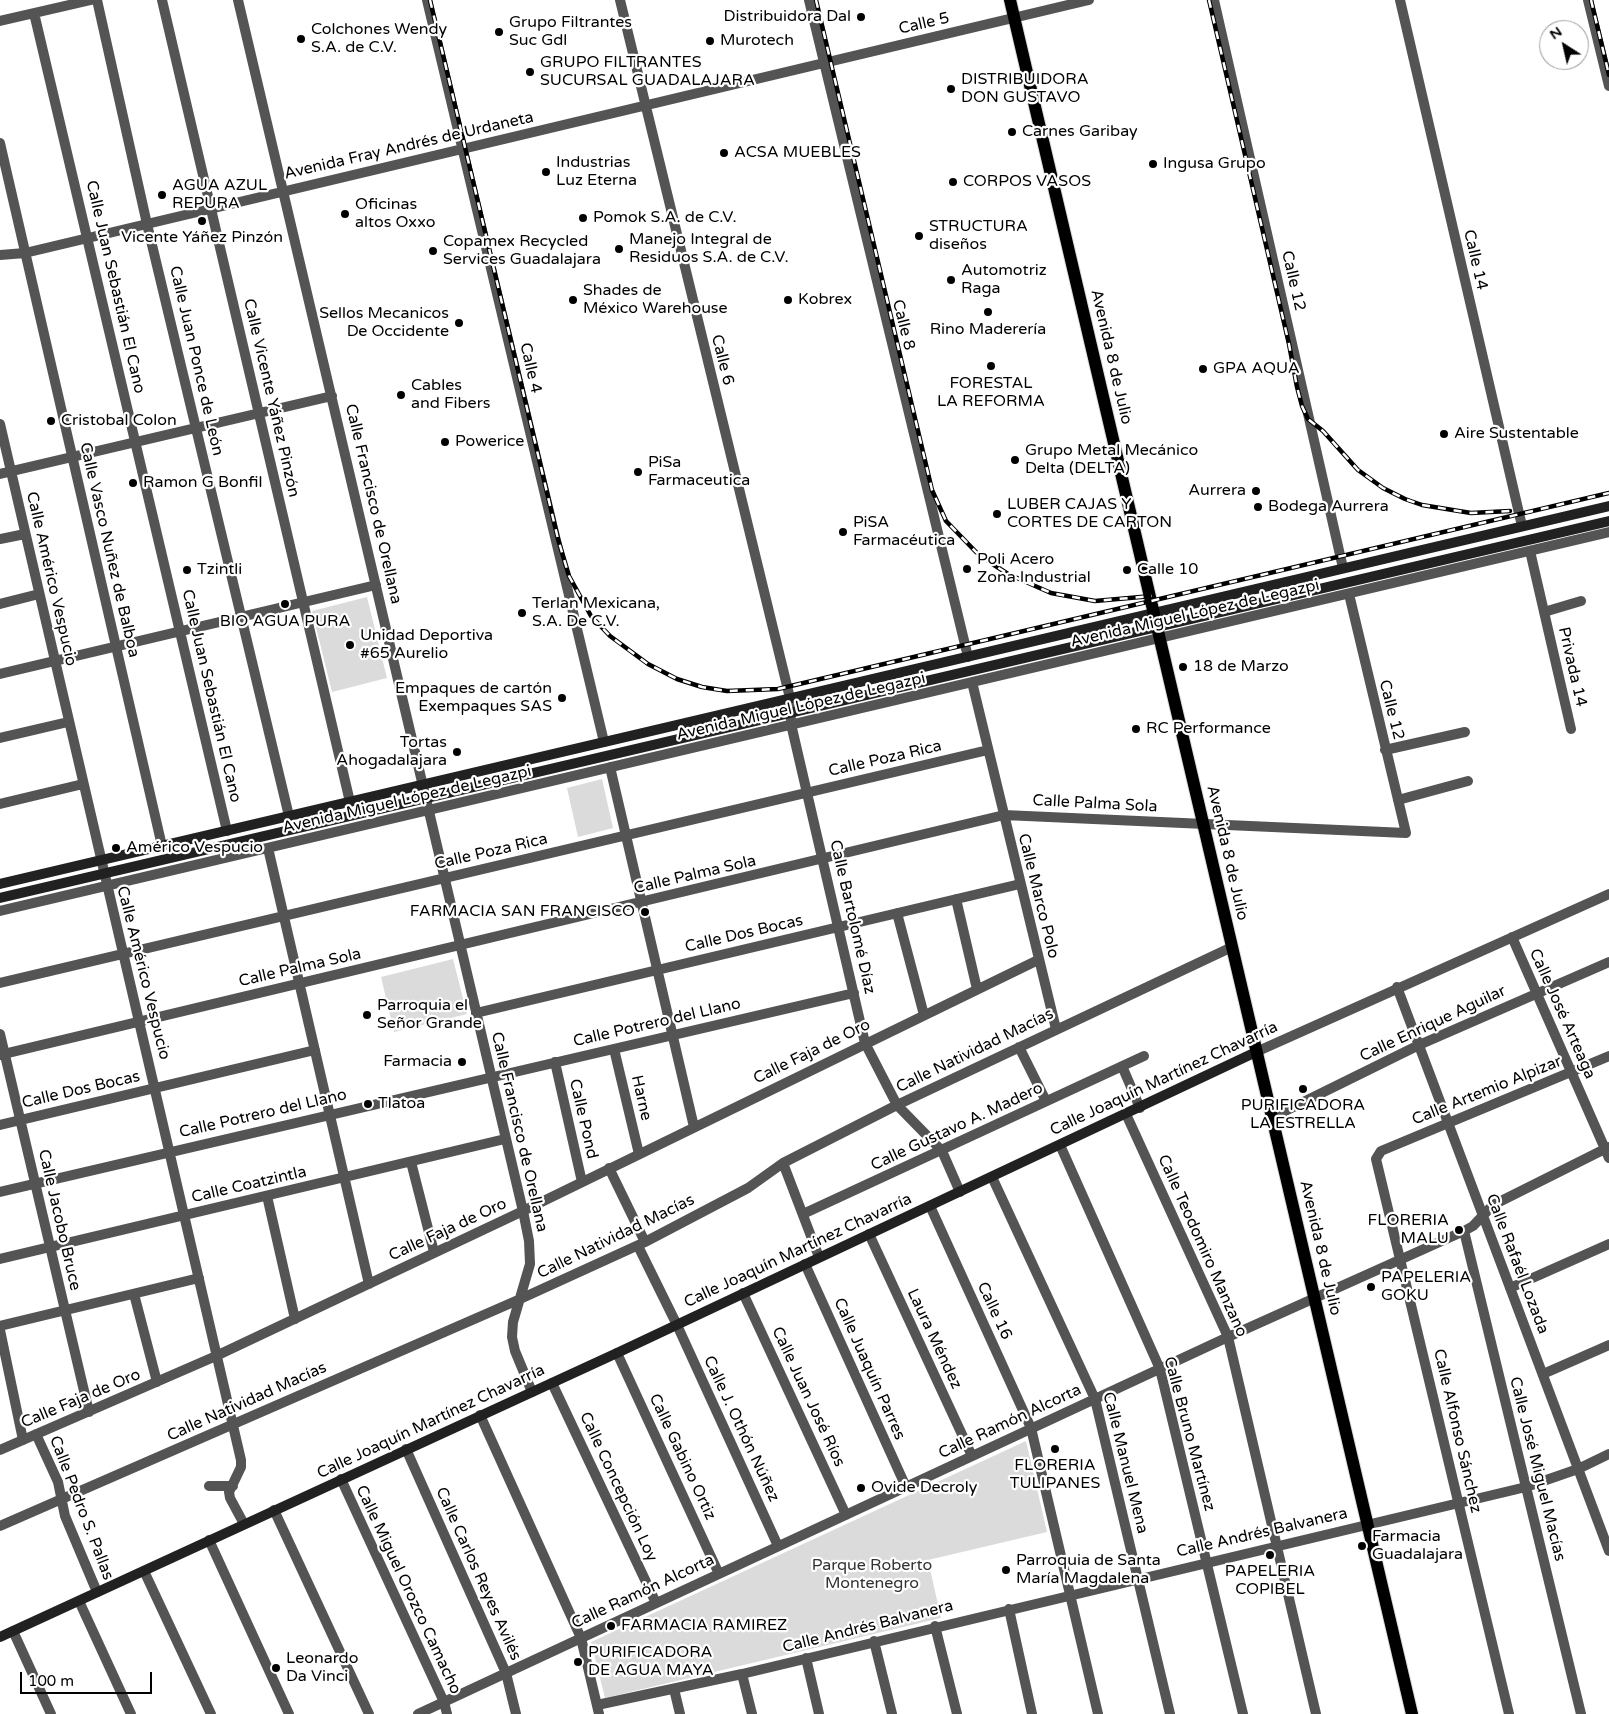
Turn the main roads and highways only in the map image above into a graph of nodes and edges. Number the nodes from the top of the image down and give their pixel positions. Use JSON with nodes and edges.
{"nodes":[{"id":1,"x":1010,"y":0,"type":"edge"},
{"id":2,"x":1609,"y":506,"type":"edge"},
{"id":3,"x":1609,"y":521,"type":"edge"},
{"id":4,"x":1154,"y":613,"type":"junction"},
{"id":5,"x":1159,"y":632,"type":"junction"},
{"id":6,"x":935,"y":664,"type":"junction"},
{"id":7,"x":938,"y":678,"type":"junction"},
{"id":8,"x":0,"y":884,"type":"edge"},
{"id":9,"x":0,"y":898,"type":"edge"},
{"id":10,"x":1256,"y":1052,"type":"junction"},
{"id":11,"x":0,"y":1637,"type":"edge"},
{"id":12,"x":1412,"y":1714,"type":"edge"}],
"edges":[{"from":1,"to":4,"type":"main road","name":"Avenida 8 de Julio"},
{"from":2,"to":4,"type":"main road","name":"Avenida Miguel López de Legazpi"},
{"from":3,"to":5,"type":"main road","name":"Avenida Miguel López de Legazpi"},
{"from":4,"to":5,"type":"main road","name":"Avenida 8 de Julio"},
{"from":4,"to":6,"type":"main road","name":"Avenida Miguel López de Legazpi"},
{"from":5,"to":7,"type":"main road","name":"Avenida Miguel López de Legazpi"},
{"from":5,"to":10,"type":"main road","name":"Avenida 8 de Julio"},
{"from":6,"to":7,"type":"main road"},
{"from":6,"to":8,"type":"main road","name":"Avenida Miguel López de Legazpi"},
{"from":7,"to":9,"type":"main road","name":"Avenida Miguel López de Legazpi"},
{"from":10,"to":11,"type":"main road","name":"Calle Joaquín Martínez Chavarría"},
{"from":10,"to":12,"type":"main road","name":"Avenida 8 de Julio"}]}
